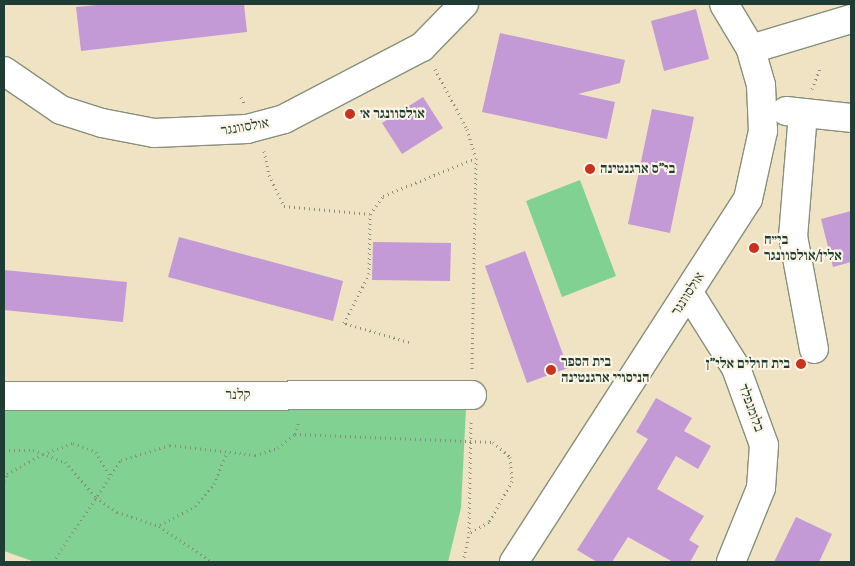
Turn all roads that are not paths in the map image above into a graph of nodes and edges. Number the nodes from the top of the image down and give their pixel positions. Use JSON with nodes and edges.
{"nodes":[{"id":1,"x":464,"y":4,"type":"edge"},
{"id":2,"x":724,"y":4,"type":"edge"},
{"id":3,"x":851,"y":19,"type":"edge"},
{"id":4,"x":752,"y":49,"type":"junction"},
{"id":5,"x":4,"y":72,"type":"edge"},
{"id":6,"x":762,"y":108,"type":"junction"},
{"id":7,"x":803,"y":113,"type":"junction"},
{"id":8,"x":851,"y":118,"type":"edge"},
{"id":9,"x":689,"y":292,"type":"junction"},
{"id":10,"x":814,"y":349,"type":"dead end"},
{"id":11,"x":472,"y":395,"type":"road end"},
{"id":12,"x":4,"y":396,"type":"edge"},
{"id":13,"x":514,"y":562,"type":"edge"},
{"id":14,"x":732,"y":562,"type":"edge"}],
"edges":[{"from":1,"to":5,"type":"street","name":"אולסוונגר"},
{"from":2,"to":4,"type":"street","name":"אולסוונגר"},
{"from":3,"to":4,"type":"street"},
{"from":4,"to":6,"type":"street","name":"אולסוונגר"},
{"from":6,"to":7,"type":"street"},
{"from":6,"to":9,"type":"street","name":"אולסוונגר"},
{"from":7,"to":8,"type":"street"},
{"from":7,"to":10,"type":"street"},
{"from":9,"to":13,"type":"street","name":"אולסוונגר"},
{"from":9,"to":14,"type":"street","name":"בלומנפלד"},
{"from":11,"to":12,"type":"street","name":"קלנר"}]}
